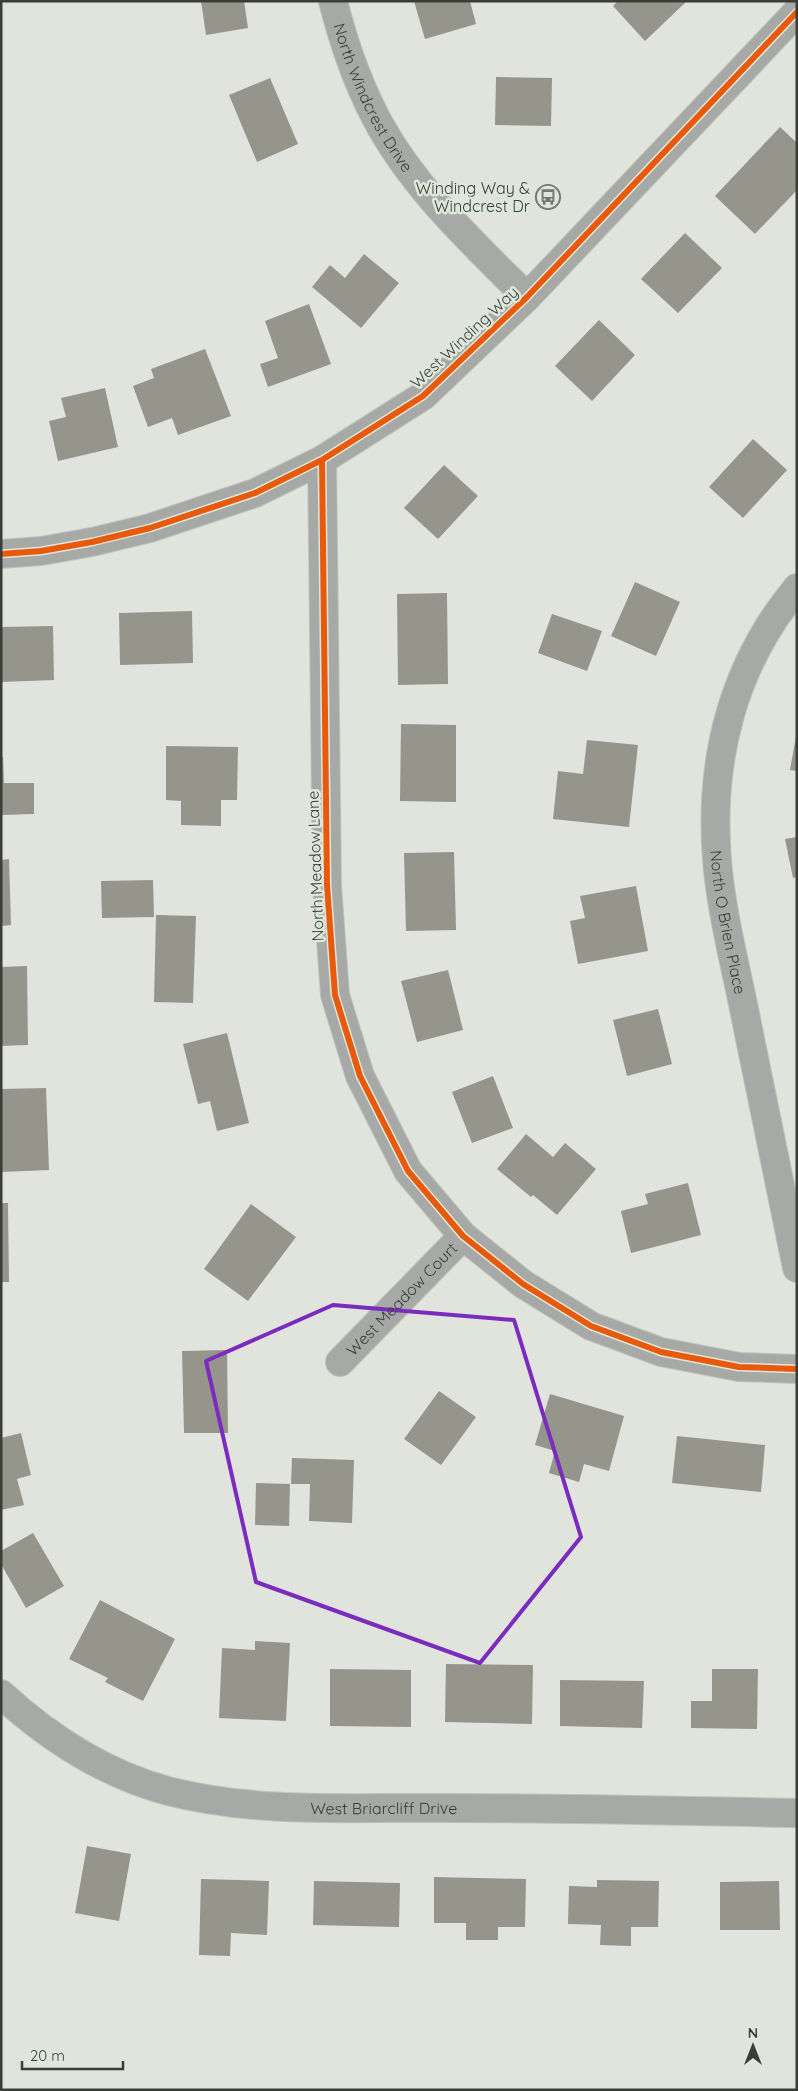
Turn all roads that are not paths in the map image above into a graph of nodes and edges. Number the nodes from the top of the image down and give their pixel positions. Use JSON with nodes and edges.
{"nodes":[{"id":1,"x":333,"y":1,"type":"edge"},
{"id":2,"x":797,"y":12,"type":"edge"},
{"id":3,"x":527,"y":297,"type":"junction"},
{"id":4,"x":322,"y":460,"type":"junction"},
{"id":5,"x":1,"y":554,"type":"edge"},
{"id":6,"x":797,"y":588,"type":"edge"},
{"id":7,"x":463,"y":1236,"type":"junction"},
{"id":8,"x":797,"y":1268,"type":"edge"},
{"id":9,"x":340,"y":1362,"type":"dead end"},
{"id":10,"x":797,"y":1369,"type":"edge"},
{"id":11,"x":1,"y":1694,"type":"edge"},
{"id":12,"x":797,"y":1813,"type":"edge"}],
"edges":[{"from":1,"to":3,"type":"street","name":"North Windcrest Drive"},
{"from":2,"to":3,"type":"street","name":"West Winding Way"},
{"from":3,"to":4,"type":"street","name":"West Winding Way"},
{"from":4,"to":5,"type":"street","name":"West Winding Way"},
{"from":4,"to":7,"type":"street","name":"North Meadow Lane"},
{"from":6,"to":8,"type":"street","name":"North O Brien Place"},
{"from":7,"to":9,"type":"street","name":"West Meadow Court"},
{"from":7,"to":10,"type":"street","name":"North Meadow Lane"},
{"from":11,"to":12,"type":"street","name":"West Briarcliff Drive"}]}
